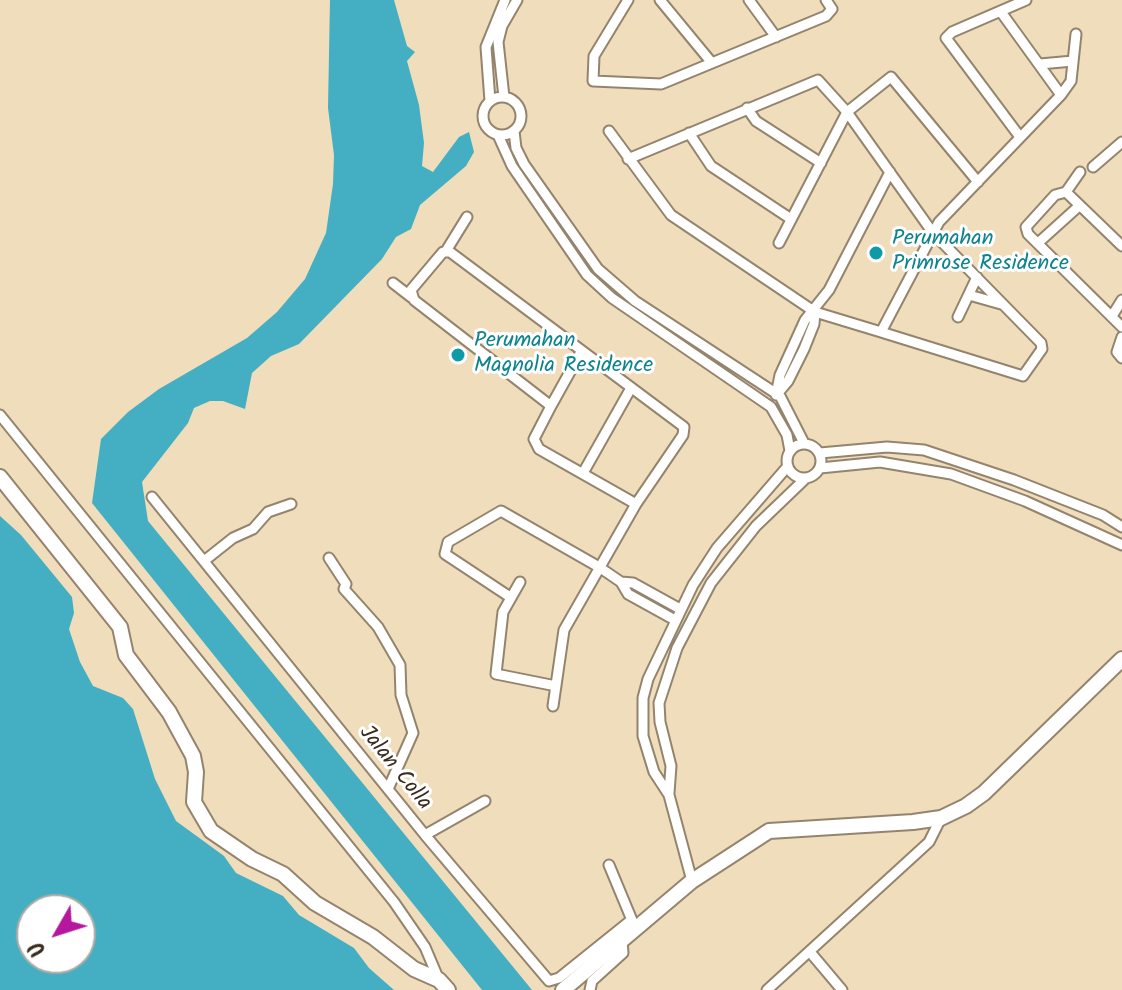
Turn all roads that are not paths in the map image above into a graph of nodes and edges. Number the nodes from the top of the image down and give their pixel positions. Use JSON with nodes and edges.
{"nodes":[{"id":1,"x":505,"y":0,"type":"edge"},
{"id":2,"x":517,"y":0,"type":"edge"},
{"id":3,"x":628,"y":0,"type":"edge"},
{"id":4,"x":660,"y":0,"type":"edge"},
{"id":5,"x":749,"y":0,"type":"edge"},
{"id":6,"x":826,"y":0,"type":"edge"},
{"id":7,"x":1026,"y":0,"type":"edge"},
{"id":8,"x":1001,"y":12,"type":"junction"},
{"id":9,"x":1076,"y":34,"type":"dead end"},
{"id":10,"x":776,"y":37,"type":"junction"},
{"id":11,"x":1073,"y":61,"type":"junction"},
{"id":12,"x":712,"y":63,"type":"junction"},
{"id":13,"x":1040,"y":64,"type":"junction"},
{"id":14,"x":1061,"y":95,"type":"junction"},
{"id":15,"x":504,"y":97,"type":"junction"},
{"id":16,"x":490,"y":101,"type":"junction"},
{"id":17,"x":747,"y":108,"type":"junction"},
{"id":18,"x":847,"y":112,"type":"junction"},
{"id":19,"x":514,"y":131,"type":"junction"},
{"id":20,"x":609,"y":131,"type":"dead end"},
{"id":21,"x":689,"y":133,"type":"junction"},
{"id":22,"x":498,"y":135,"type":"junction"},
{"id":23,"x":1020,"y":137,"type":"junction"},
{"id":24,"x":1122,"y":142,"type":"edge"},
{"id":25,"x":628,"y":159,"type":"junction"},
{"id":26,"x":821,"y":163,"type":"junction"},
{"id":27,"x":1093,"y":167,"type":"dead end"},
{"id":28,"x":890,"y":172,"type":"junction"},
{"id":29,"x":1080,"y":172,"type":"dead end"},
{"id":30,"x":978,"y":182,"type":"junction"},
{"id":31,"x":1066,"y":192,"type":"junction"},
{"id":32,"x":1079,"y":206,"type":"junction"},
{"id":33,"x":467,"y":217,"type":"dead end"},
{"id":34,"x":791,"y":219,"type":"junction"},
{"id":35,"x":933,"y":233,"type":"junction"},
{"id":36,"x":779,"y":243,"type":"dead end"},
{"id":37,"x":1038,"y":243,"type":"junction"},
{"id":38,"x":1122,"y":246,"type":"edge"},
{"id":39,"x":446,"y":251,"type":"junction"},
{"id":40,"x":977,"y":277,"type":"junction"},
{"id":41,"x":393,"y":283,"type":"dead end"},
{"id":42,"x":969,"y":295,"type":"junction"},
{"id":43,"x":411,"y":297,"type":"junction"},
{"id":44,"x":1122,"y":300,"type":"edge"},
{"id":45,"x":1004,"y":305,"type":"junction"},
{"id":46,"x":815,"y":312,"type":"junction"},
{"id":47,"x":1112,"y":316,"type":"junction"},
{"id":48,"x":958,"y":317,"type":"dead end"},
{"id":49,"x":1122,"y":327,"type":"edge"},
{"id":50,"x":881,"y":332,"type":"junction"},
{"id":51,"x":1122,"y":337,"type":"edge"},
{"id":52,"x":581,"y":352,"type":"junction"},
{"id":53,"x":1122,"y":358,"type":"edge"},
{"id":54,"x":631,"y":388,"type":"junction"},
{"id":55,"x":777,"y":394,"type":"junction"},
{"id":56,"x":551,"y":406,"type":"junction"},
{"id":57,"x":771,"y":407,"type":"junction"},
{"id":58,"x":0,"y":415,"type":"edge"},
{"id":59,"x":804,"y":443,"type":"junction"},
{"id":60,"x":790,"y":451,"type":"junction"},
{"id":61,"x":820,"y":453,"type":"junction"},
{"id":62,"x":788,"y":466,"type":"junction"},
{"id":63,"x":820,"y":468,"type":"junction"},
{"id":64,"x":583,"y":473,"type":"junction"},
{"id":65,"x":0,"y":477,"type":"edge"},
{"id":66,"x":806,"y":478,"type":"junction"},
{"id":67,"x":152,"y":497,"type":"dead end"},
{"id":68,"x":291,"y":504,"type":"dead end"},
{"id":69,"x":636,"y":504,"type":"junction"},
{"id":70,"x":735,"y":526,"type":"junction"},
{"id":71,"x":1122,"y":527,"type":"edge"},
{"id":72,"x":747,"y":537,"type":"junction"},
{"id":73,"x":1122,"y":545,"type":"edge"},
{"id":74,"x":329,"y":558,"type":"dead end"},
{"id":75,"x":204,"y":561,"type":"junction"},
{"id":76,"x":599,"y":567,"type":"junction"},
{"id":77,"x":520,"y":582,"type":"dead end"},
{"id":78,"x":621,"y":582,"type":"junction"},
{"id":79,"x":510,"y":597,"type":"junction"},
{"id":80,"x":680,"y":609,"type":"junction"},
{"id":81,"x":675,"y":620,"type":"junction"},
{"id":82,"x":1122,"y":659,"type":"edge"},
{"id":83,"x":556,"y":686,"type":"junction"},
{"id":84,"x":553,"y":706,"type":"dead end"},
{"id":85,"x":388,"y":789,"type":"junction"},
{"id":86,"x":669,"y":795,"type":"junction"},
{"id":87,"x":485,"y":801,"type":"dead end"},
{"id":88,"x":941,"y":818,"type":"junction"},
{"id":89,"x":425,"y":835,"type":"junction"},
{"id":90,"x":609,"y":865,"type":"dead end"},
{"id":91,"x":692,"y":881,"type":"junction"},
{"id":92,"x":633,"y":924,"type":"junction"},
{"id":93,"x":622,"y":940,"type":"junction"},
{"id":94,"x":810,"y":952,"type":"junction"},
{"id":95,"x":443,"y":985,"type":"edge"},
{"id":96,"x":770,"y":989,"type":"edge"},
{"id":97,"x":563,"y":990,"type":"edge"},
{"id":98,"x":590,"y":990,"type":"edge"},
{"id":99,"x":842,"y":990,"type":"edge"}],
"edges":[{"from":1,"to":16,"type":"street"},
{"from":2,"to":15,"type":"street"},
{"from":3,"to":12,"type":"street"},
{"from":4,"to":12,"type":"street"},
{"from":5,"to":10,"type":"street"},
{"from":6,"to":10,"type":"street"},
{"from":7,"to":8,"type":"street"},
{"from":8,"to":13,"type":"street"},
{"from":8,"to":23,"type":"street"},
{"from":9,"to":11,"type":"street"},
{"from":10,"to":12,"type":"street"},
{"from":11,"to":13,"type":"street"},
{"from":11,"to":14,"type":"street"},
{"from":13,"to":14,"type":"street"},
{"from":14,"to":23,"type":"street"},
{"from":15,"to":16,"type":"street"},
{"from":15,"to":19,"type":"street"},
{"from":16,"to":22,"type":"street"},
{"from":17,"to":18,"type":"street"},
{"from":17,"to":21,"type":"street"},
{"from":17,"to":26,"type":"street"},
{"from":18,"to":26,"type":"street"},
{"from":18,"to":28,"type":"street"},
{"from":18,"to":30,"type":"street"},
{"from":19,"to":22,"type":"street"},
{"from":19,"to":55,"type":"street"},
{"from":20,"to":25,"type":"street"},
{"from":21,"to":25,"type":"street"},
{"from":21,"to":34,"type":"street"},
{"from":22,"to":57,"type":"street"},
{"from":23,"to":30,"type":"street"},
{"from":24,"to":27,"type":"street"},
{"from":25,"to":46,"type":"street"},
{"from":26,"to":34,"type":"street"},
{"from":28,"to":35,"type":"street"},
{"from":28,"to":46,"type":"street"},
{"from":29,"to":31,"type":"street"},
{"from":30,"to":35,"type":"street"},
{"from":31,"to":32,"type":"street"},
{"from":31,"to":37,"type":"street"},
{"from":32,"to":37,"type":"street"},
{"from":32,"to":38,"type":"street"},
{"from":33,"to":39,"type":"street"},
{"from":34,"to":36,"type":"street"},
{"from":35,"to":40,"type":"street"},
{"from":35,"to":50,"type":"street"},
{"from":37,"to":47,"type":"street"},
{"from":39,"to":43,"type":"street"},
{"from":39,"to":52,"type":"street"},
{"from":40,"to":42,"type":"street"},
{"from":40,"to":45,"type":"street"},
{"from":41,"to":43,"type":"street"},
{"from":42,"to":45,"type":"street"},
{"from":42,"to":48,"type":"street"},
{"from":43,"to":56,"type":"street"},
{"from":44,"to":47,"type":"street"},
{"from":45,"to":50,"type":"street"},
{"from":46,"to":50,"type":"street"},
{"from":46,"to":55,"type":"street"},
{"from":47,"to":49,"type":"street"},
{"from":51,"to":53,"type":"street"},
{"from":52,"to":54,"type":"street"},
{"from":52,"to":56,"type":"street"},
{"from":54,"to":64,"type":"street"},
{"from":54,"to":69,"type":"street"},
{"from":55,"to":57,"type":"street"},
{"from":55,"to":59,"type":"street"},
{"from":56,"to":64,"type":"street"},
{"from":57,"to":60,"type":"street"},
{"from":58,"to":95,"type":"street"},
{"from":59,"to":60,"type":"street"},
{"from":59,"to":61,"type":"street"},
{"from":60,"to":62,"type":"street"},
{"from":61,"to":63,"type":"street"},
{"from":61,"to":71,"type":"street"},
{"from":62,"to":66,"type":"street"},
{"from":62,"to":70,"type":"street"},
{"from":63,"to":66,"type":"street"},
{"from":63,"to":73,"type":"street"},
{"from":64,"to":69,"type":"street"},
{"from":65,"to":95,"type":"street"},
{"from":66,"to":72,"type":"street"},
{"from":67,"to":75,"type":"street","name":"Jalan Colla"},
{"from":68,"to":75,"type":"street"},
{"from":69,"to":76,"type":"street"},
{"from":70,"to":72,"type":"street"},
{"from":70,"to":80,"type":"street"},
{"from":72,"to":86,"type":"street"},
{"from":74,"to":85,"type":"street"},
{"from":75,"to":85,"type":"street","name":"Jalan Colla"},
{"from":76,"to":78,"type":"street"},
{"from":76,"to":79,"type":"street"},
{"from":76,"to":83,"type":"street"},
{"from":77,"to":79,"type":"street"},
{"from":78,"to":80,"type":"street"},
{"from":78,"to":81,"type":"street"},
{"from":79,"to":83,"type":"street"},
{"from":80,"to":81,"type":"street"},
{"from":81,"to":86,"type":"street"},
{"from":82,"to":88,"type":"street"},
{"from":83,"to":84,"type":"street"},
{"from":85,"to":89,"type":"street","name":"Jalan Colla"},
{"from":86,"to":91,"type":"street"},
{"from":87,"to":89,"type":"street"},
{"from":88,"to":91,"type":"street"},
{"from":88,"to":94,"type":"street"},
{"from":89,"to":92,"type":"street","name":"Jalan Colla"},
{"from":90,"to":92,"type":"street"},
{"from":91,"to":92,"type":"street"},
{"from":92,"to":93,"type":"street"},
{"from":93,"to":97,"type":"street"},
{"from":93,"to":98,"type":"street"},
{"from":94,"to":96,"type":"street"},
{"from":94,"to":99,"type":"street"}]}
